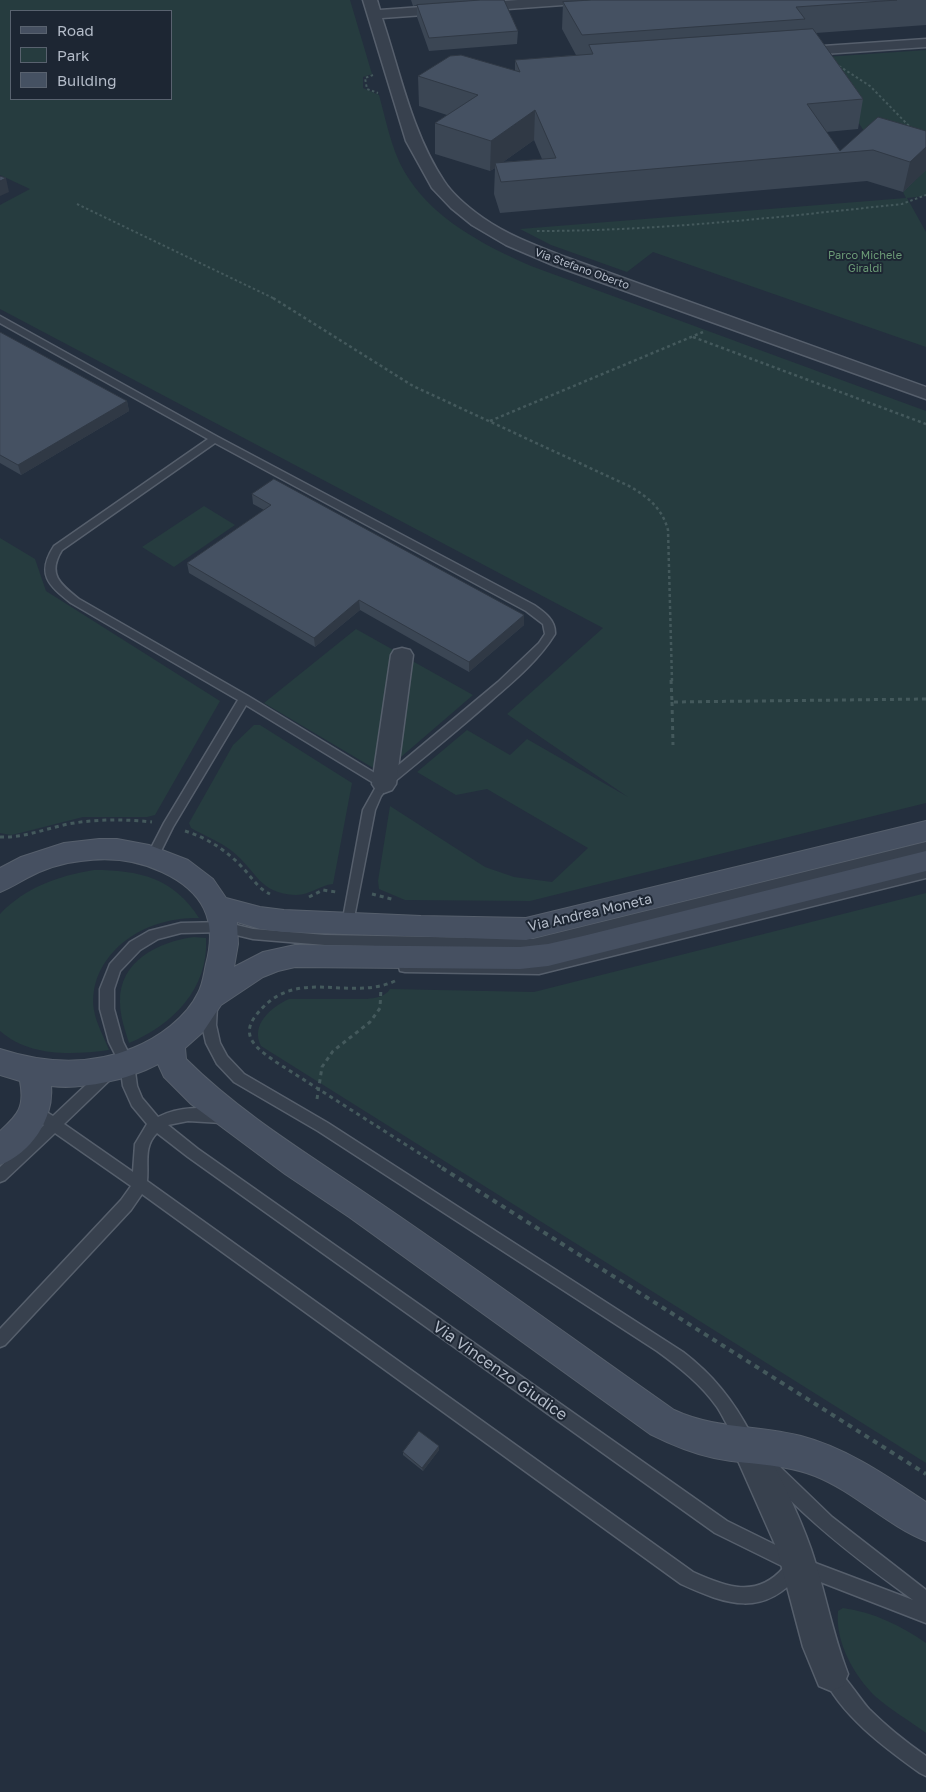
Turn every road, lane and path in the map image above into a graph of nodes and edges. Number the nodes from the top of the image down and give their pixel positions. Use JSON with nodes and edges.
{"nodes":[{"id":1,"x":577,"y":0,"type":"edge"},
{"id":2,"x":372,"y":7,"type":"edge"},
{"id":3,"x":926,"y":43,"type":"edge"},
{"id":4,"x":800,"y":52,"type":"junction"},
{"id":5,"x":781,"y":53,"type":"edge"},
{"id":6,"x":913,"y":130,"type":"edge"},
{"id":7,"x":926,"y":195,"type":"edge"},
{"id":8,"x":77,"y":204,"type":"dead end"},
{"id":9,"x":535,"y":230,"type":"dead end"},
{"id":10,"x":0,"y":319,"type":"edge"},
{"id":11,"x":728,"y":322,"type":"junction"},
{"id":12,"x":693,"y":336,"type":"junction"},
{"id":13,"x":926,"y":393,"type":"edge"},
{"id":14,"x":490,"y":422,"type":"junction"},
{"id":15,"x":926,"y":424,"type":"edge"},
{"id":16,"x":215,"y":439,"type":"junction"},
{"id":17,"x":402,"y":655,"type":"dead end"},
{"id":18,"x":244,"y":699,"type":"junction"},
{"id":19,"x":926,"y":699,"type":"edge"},
{"id":20,"x":672,"y":702,"type":"junction"},
{"id":21,"x":673,"y":745,"type":"dead end"},
{"id":22,"x":384,"y":784,"type":"junction"},
{"id":23,"x":155,"y":823,"type":"dead end"},
{"id":24,"x":179,"y":829,"type":"dead end"},
{"id":25,"x":926,"y":831,"type":"edge"},
{"id":26,"x":0,"y":837,"type":"edge"},
{"id":27,"x":926,"y":847,"type":"edge"},
{"id":28,"x":153,"y":856,"type":"junction"},
{"id":29,"x":926,"y":861,"type":"edge"},
{"id":30,"x":0,"y":863,"type":"edge"},
{"id":31,"x":33,"y":864,"type":"junction"},
{"id":32,"x":926,"y":873,"type":"edge"},
{"id":33,"x":0,"y":881,"type":"edge"},
{"id":34,"x":339,"y":892,"type":"dead end"},
{"id":35,"x":369,"y":894,"type":"dead end"},
{"id":36,"x":278,"y":896,"type":"dead end"},
{"id":37,"x":306,"y":898,"type":"dead end"},
{"id":38,"x":398,"y":901,"type":"dead end"},
{"id":39,"x":726,"y":903,"type":"junction"},
{"id":40,"x":221,"y":917,"type":"junction"},
{"id":41,"x":668,"y":917,"type":"junction"},
{"id":42,"x":348,"y":924,"type":"junction"},
{"id":43,"x":210,"y":999,"type":"junction"},
{"id":44,"x":170,"y":1042,"type":"junction"},
{"id":45,"x":0,"y":1062,"type":"edge"},
{"id":46,"x":120,"y":1066,"type":"junction"},
{"id":47,"x":319,"y":1089,"type":"junction"},
{"id":48,"x":42,"y":1099,"type":"junction"},
{"id":49,"x":317,"y":1099,"type":"dead end"},
{"id":50,"x":234,"y":1118,"type":"junction"},
{"id":51,"x":156,"y":1124,"type":"junction"},
{"id":52,"x":0,"y":1151,"type":"edge"},
{"id":53,"x":0,"y":1176,"type":"edge"},
{"id":54,"x":140,"y":1184,"type":"junction"},
{"id":55,"x":0,"y":1340,"type":"edge"},
{"id":56,"x":747,"y":1445,"type":"junction"},
{"id":57,"x":926,"y":1474,"type":"edge"},
{"id":58,"x":926,"y":1522,"type":"edge"},
{"id":59,"x":798,"y":1563,"type":"junction"},
{"id":60,"x":926,"y":1600,"type":"edge"},
{"id":61,"x":926,"y":1614,"type":"edge"},
{"id":62,"x":831,"y":1674,"type":"joint"},
{"id":63,"x":926,"y":1767,"type":"edge"}],
"edges":[{"from":1,"to":2,"type":"street"},
{"from":2,"to":11,"type":"street","name":"Via Stefano Oberto"},
{"from":3,"to":4,"type":"street"},
{"from":4,"to":5,"type":"street"},
{"from":4,"to":6,"type":"path"},
{"from":7,"to":9,"type":"path"},
{"from":8,"to":14,"type":"path"},
{"from":10,"to":16,"type":"lane"},
{"from":11,"to":12,"type":"path"},
{"from":11,"to":13,"type":"street","name":"Via Stefano Oberto"},
{"from":12,"to":14,"type":"path"},
{"from":12,"to":15,"type":"path"},
{"from":14,"to":20,"type":"path"},
{"from":16,"to":18,"type":"lane"},
{"from":16,"to":22,"type":"lane"},
{"from":17,"to":22,"type":"street"},
{"from":18,"to":22,"type":"lane"},
{"from":18,"to":28,"type":"lane"},
{"from":19,"to":20,"type":"path"},
{"from":20,"to":21,"type":"path"},
{"from":22,"to":42,"type":"lane"},
{"from":23,"to":26,"type":"path"},
{"from":24,"to":36,"type":"path"},
{"from":25,"to":39,"type":"street","name":"Via Andrea Moneta"},
{"from":27,"to":39,"type":"lane","name":"Via Andrea Moneta"},
{"from":28,"to":31,"type":"street"},
{"from":28,"to":40,"type":"street"},
{"from":29,"to":39,"type":"street","name":"Via Andrea Moneta"},
{"from":30,"to":31,"type":"street"},
{"from":31,"to":33,"type":"street"},
{"from":32,"to":39,"type":"lane","name":"Via Andrea Moneta"},
{"from":34,"to":37,"type":"path"},
{"from":35,"to":38,"type":"path"},
{"from":39,"to":41,"type":"street","name":"Via Andrea Moneta"},
{"from":40,"to":41,"type":"lane","name":"Via Andrea Moneta"},
{"from":40,"to":42,"type":"street","name":"Via Andrea Moneta"},
{"from":40,"to":43,"type":"street"},
{"from":40,"to":46,"type":"lane","name":"Via Vincenzo Giudice"},
{"from":41,"to":42,"type":"street","name":"Via Andrea Moneta"},
{"from":41,"to":43,"type":"street","name":"Via Andrea Moneta"},
{"from":43,"to":44,"type":"street"},
{"from":43,"to":56,"type":"lane"},
{"from":44,"to":46,"type":"street"},
{"from":44,"to":50,"type":"street"},
{"from":45,"to":48,"type":"street"},
{"from":46,"to":48,"type":"lane"},
{"from":46,"to":48,"type":"street"},
{"from":46,"to":51,"type":"lane","name":"Via Vincenzo Giudice"},
{"from":47,"to":47,"type":"path"},
{"from":47,"to":49,"type":"path"},
{"from":47,"to":57,"type":"path"},
{"from":48,"to":52,"type":"street"},
{"from":48,"to":53,"type":"lane"},
{"from":48,"to":54,"type":"lane"},
{"from":50,"to":51,"type":"lane"},
{"from":50,"to":56,"type":"street"},
{"from":51,"to":54,"type":"lane"},
{"from":51,"to":59,"type":"lane","name":"Via Vincenzo Giudice"},
{"from":54,"to":55,"type":"lane"},
{"from":54,"to":59,"type":"lane"},
{"from":56,"to":58,"type":"street"},
{"from":56,"to":59,"type":"street"},
{"from":56,"to":60,"type":"lane"},
{"from":59,"to":61,"type":"lane","name":"Via Vincenzo Giudice"},
{"from":59,"to":62,"type":"street"},
{"from":62,"to":63,"type":"lane"}]}
